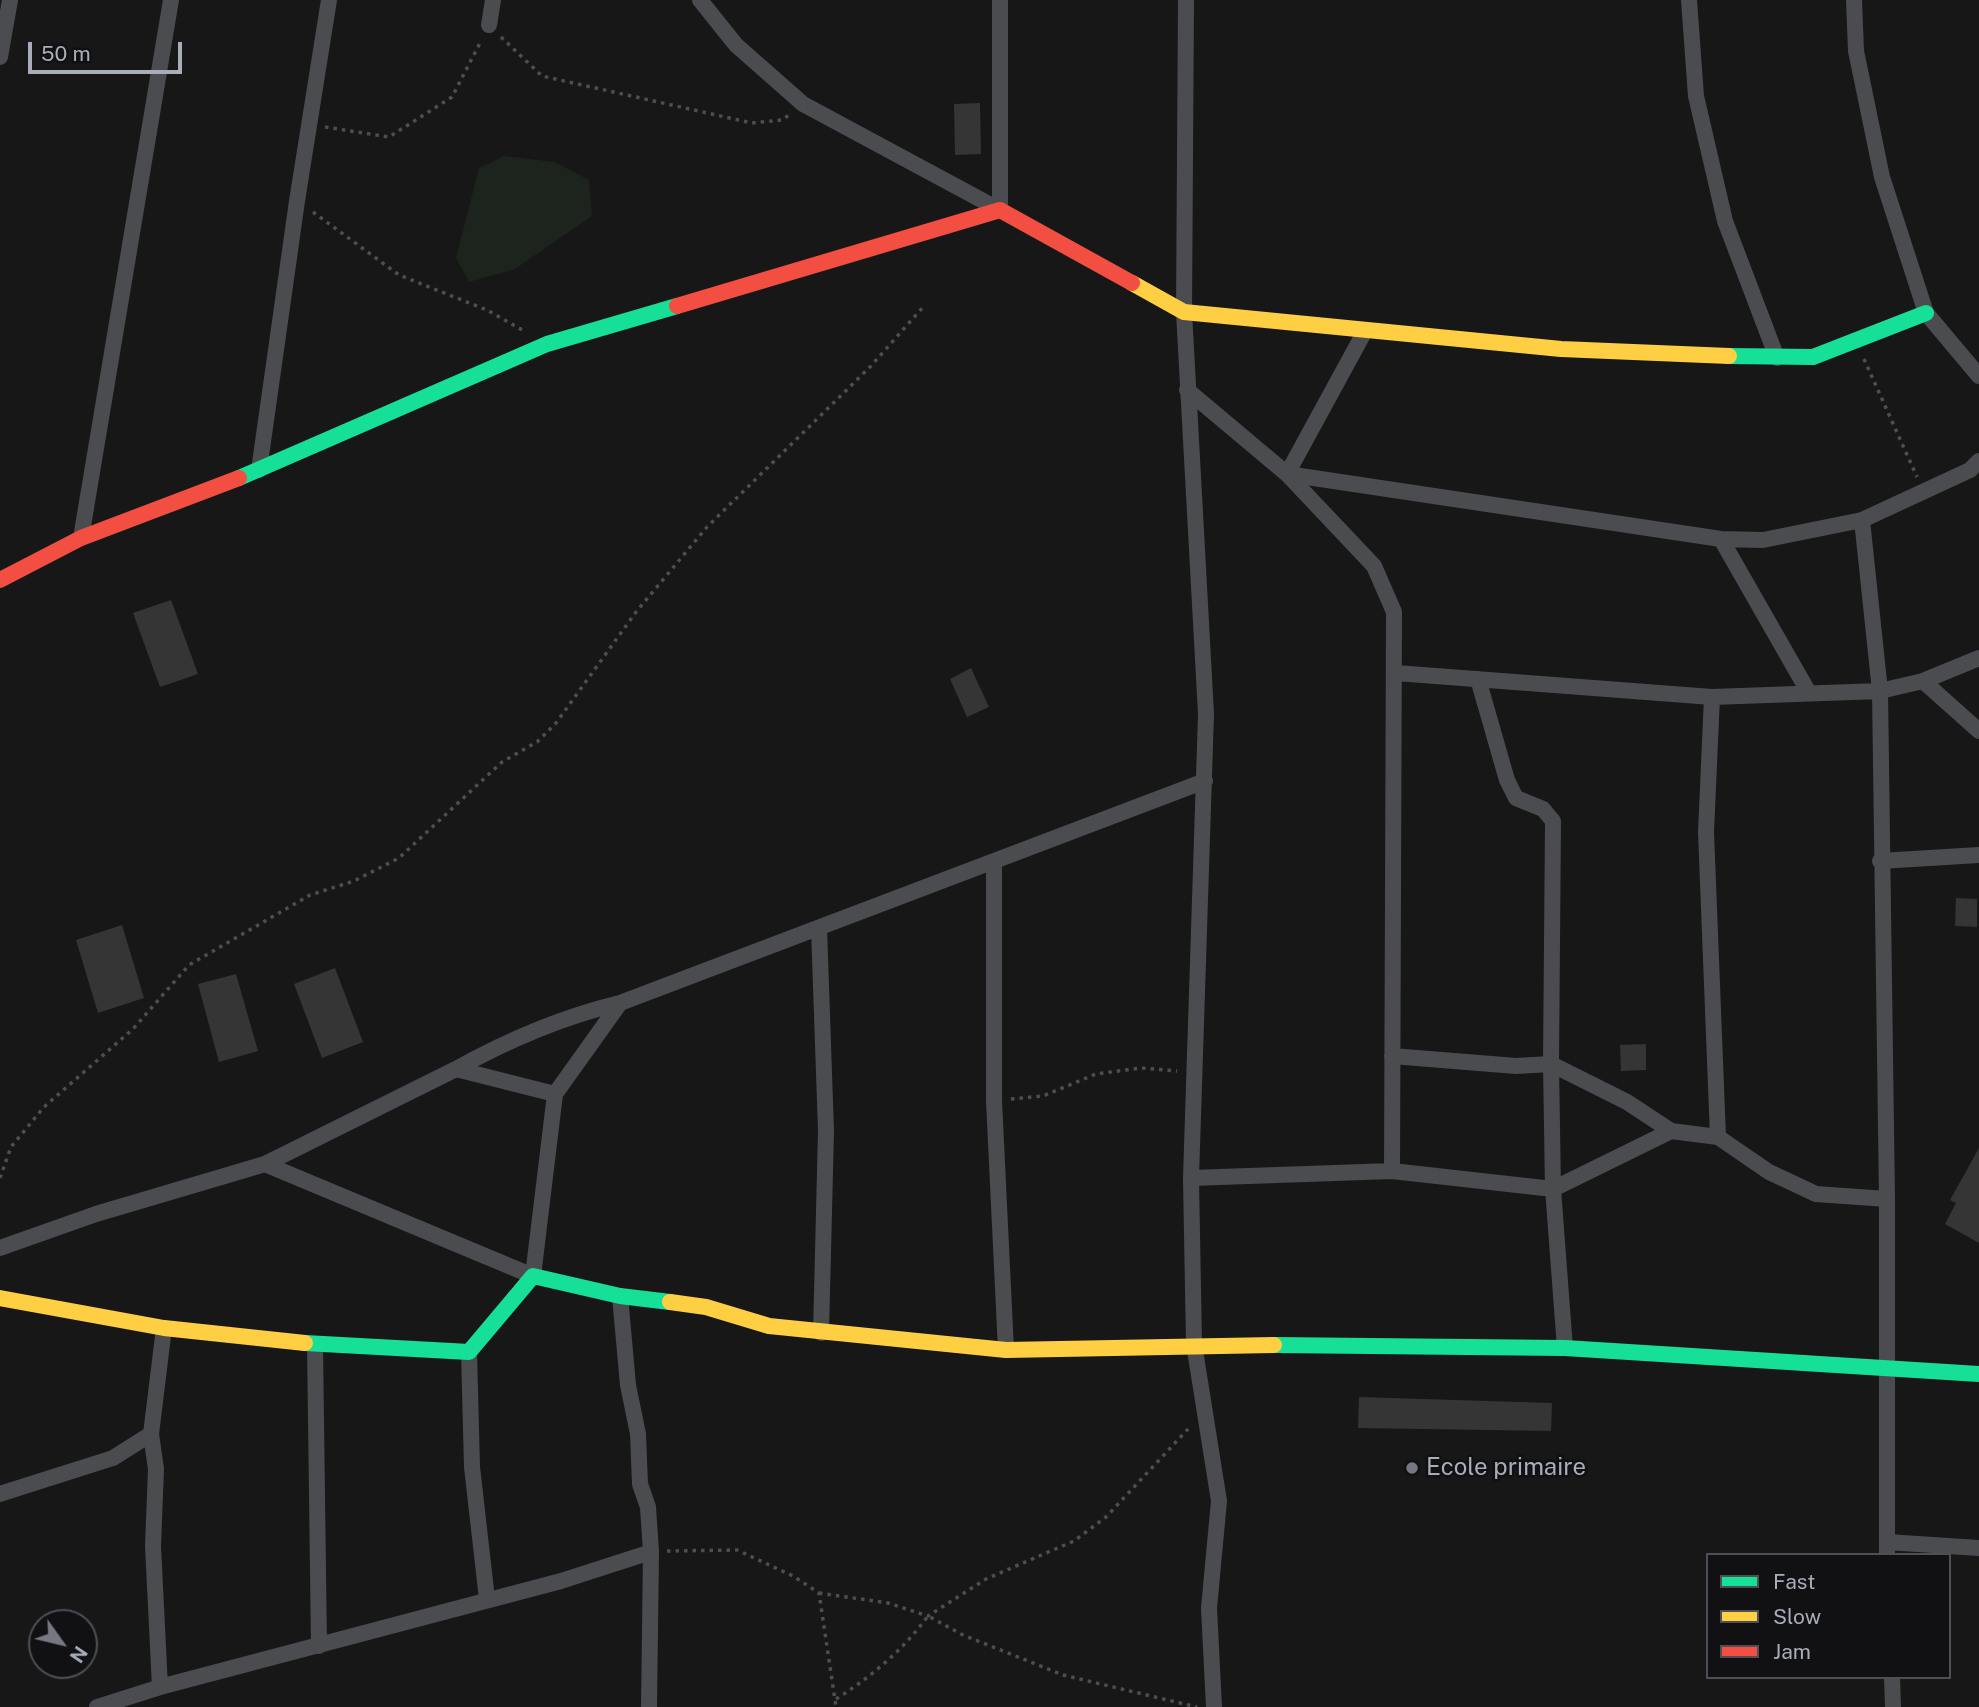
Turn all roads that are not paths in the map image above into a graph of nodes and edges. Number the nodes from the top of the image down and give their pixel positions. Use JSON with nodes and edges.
{"nodes":[{"id":1,"x":9,"y":0,"type":"edge"},
{"id":2,"x":171,"y":0,"type":"edge"},
{"id":3,"x":329,"y":0,"type":"edge"},
{"id":4,"x":493,"y":0,"type":"edge"},
{"id":5,"x":699,"y":0,"type":"edge"},
{"id":6,"x":1000,"y":0,"type":"edge"},
{"id":7,"x":1186,"y":0,"type":"edge"},
{"id":8,"x":1689,"y":0,"type":"edge"},
{"id":9,"x":1854,"y":0,"type":"edge"},
{"id":10,"x":489,"y":25,"type":"road end"},
{"id":11,"x":0,"y":57,"type":"edge"},
{"id":12,"x":1000,"y":210,"type":"junction"},
{"id":13,"x":1184,"y":312,"type":"junction"},
{"id":14,"x":1926,"y":313,"type":"junction"},
{"id":15,"x":1365,"y":331,"type":"junction"},
{"id":16,"x":1777,"y":358,"type":"junction"},
{"id":17,"x":1979,"y":376,"type":"edge"},
{"id":18,"x":1187,"y":390,"type":"junction"},
{"id":19,"x":1979,"y":461,"type":"edge"},
{"id":20,"x":259,"y":470,"type":"junction"},
{"id":21,"x":1287,"y":474,"type":"junction"},
{"id":22,"x":1862,"y":520,"type":"junction"},
{"id":23,"x":81,"y":538,"type":"junction"},
{"id":24,"x":1721,"y":539,"type":"junction"},
{"id":25,"x":0,"y":580,"type":"edge"},
{"id":26,"x":1979,"y":658,"type":"edge"},
{"id":27,"x":1396,"y":673,"type":"junction"},
{"id":28,"x":1478,"y":679,"type":"junction"},
{"id":29,"x":1923,"y":681,"type":"junction"},
{"id":30,"x":1880,"y":691,"type":"junction"},
{"id":31,"x":1809,"y":693,"type":"junction"},
{"id":32,"x":1712,"y":697,"type":"junction"},
{"id":33,"x":1979,"y":731,"type":"edge"},
{"id":34,"x":1205,"y":780,"type":"junction"},
{"id":35,"x":1979,"y":855,"type":"edge"},
{"id":36,"x":994,"y":861,"type":"junction"},
{"id":37,"x":1880,"y":861,"type":"junction"},
{"id":38,"x":819,"y":928,"type":"junction"},
{"id":39,"x":620,"y":1003,"type":"junction"},
{"id":40,"x":1392,"y":1056,"type":"junction"},
{"id":41,"x":1550,"y":1064,"type":"junction"},
{"id":42,"x":456,"y":1069,"type":"junction"},
{"id":43,"x":555,"y":1094,"type":"junction"},
{"id":44,"x":1671,"y":1131,"type":"junction"},
{"id":45,"x":1718,"y":1138,"type":"junction"},
{"id":46,"x":265,"y":1164,"type":"junction"},
{"id":47,"x":1392,"y":1171,"type":"junction"},
{"id":48,"x":1191,"y":1178,"type":"junction"},
{"id":49,"x":1553,"y":1189,"type":"junction"},
{"id":50,"x":1887,"y":1199,"type":"junction"},
{"id":51,"x":0,"y":1248,"type":"edge"},
{"id":52,"x":533,"y":1276,"type":"junction"},
{"id":53,"x":620,"y":1296,"type":"junction"},
{"id":54,"x":0,"y":1298,"type":"edge"},
{"id":55,"x":164,"y":1328,"type":"junction"},
{"id":56,"x":821,"y":1333,"type":"junction"},
{"id":57,"x":315,"y":1344,"type":"junction"},
{"id":58,"x":1194,"y":1344,"type":"junction"},
{"id":59,"x":1565,"y":1348,"type":"junction"},
{"id":60,"x":1006,"y":1350,"type":"junction"},
{"id":61,"x":469,"y":1352,"type":"junction"},
{"id":62,"x":1888,"y":1366,"type":"junction"},
{"id":63,"x":1979,"y":1374,"type":"edge"},
{"id":64,"x":151,"y":1434,"type":"junction"},
{"id":65,"x":0,"y":1494,"type":"edge"},
{"id":66,"x":1979,"y":1548,"type":"edge"},
{"id":67,"x":1887,"y":1549,"type":"edge"},
{"id":68,"x":651,"y":1552,"type":"junction"},
{"id":69,"x":487,"y":1599,"type":"junction"},
{"id":70,"x":319,"y":1646,"type":"junction"},
{"id":71,"x":1892,"y":1679,"type":"edge"},
{"id":72,"x":160,"y":1687,"type":"junction"},
{"id":73,"x":97,"y":1707,"type":"edge"},
{"id":74,"x":649,"y":1707,"type":"edge"},
{"id":75,"x":1214,"y":1707,"type":"edge"},
{"id":76,"x":1893,"y":1707,"type":"edge"}],
"edges":[{"from":1,"to":11,"type":"street"},
{"from":2,"to":23,"type":"street"},
{"from":3,"to":20,"type":"street"},
{"from":4,"to":10,"type":"street"},
{"from":5,"to":12,"type":"street"},
{"from":6,"to":12,"type":"street"},
{"from":7,"to":13,"type":"street"},
{"from":8,"to":16,"type":"street"},
{"from":9,"to":14,"type":"street"},
{"from":12,"to":13,"type":"street"},
{"from":12,"to":20,"type":"street"},
{"from":13,"to":15,"type":"street"},
{"from":13,"to":18,"type":"street"},
{"from":14,"to":16,"type":"street"},
{"from":14,"to":17,"type":"street"},
{"from":15,"to":16,"type":"street"},
{"from":15,"to":21,"type":"street"},
{"from":18,"to":21,"type":"street"},
{"from":18,"to":34,"type":"street"},
{"from":19,"to":22,"type":"street"},
{"from":20,"to":23,"type":"street"},
{"from":21,"to":24,"type":"street"},
{"from":21,"to":27,"type":"street"},
{"from":22,"to":24,"type":"street"},
{"from":22,"to":30,"type":"street"},
{"from":23,"to":25,"type":"street"},
{"from":24,"to":31,"type":"street"},
{"from":26,"to":29,"type":"street"},
{"from":27,"to":28,"type":"street"},
{"from":27,"to":40,"type":"street"},
{"from":28,"to":32,"type":"street"},
{"from":28,"to":41,"type":"street"},
{"from":29,"to":30,"type":"street"},
{"from":29,"to":33,"type":"street"},
{"from":30,"to":31,"type":"street"},
{"from":30,"to":37,"type":"street"},
{"from":31,"to":32,"type":"street"},
{"from":32,"to":45,"type":"street"},
{"from":34,"to":36,"type":"street"},
{"from":34,"to":48,"type":"street"},
{"from":35,"to":37,"type":"street"},
{"from":36,"to":38,"type":"street"},
{"from":36,"to":60,"type":"street"},
{"from":37,"to":50,"type":"street"},
{"from":38,"to":39,"type":"street"},
{"from":38,"to":56,"type":"street"},
{"from":39,"to":42,"type":"street"},
{"from":39,"to":43,"type":"street"},
{"from":40,"to":41,"type":"street"},
{"from":40,"to":47,"type":"street"},
{"from":41,"to":44,"type":"street"},
{"from":41,"to":49,"type":"street"},
{"from":42,"to":43,"type":"street"},
{"from":42,"to":46,"type":"street"},
{"from":43,"to":52,"type":"street"},
{"from":44,"to":45,"type":"street"},
{"from":44,"to":49,"type":"street"},
{"from":45,"to":50,"type":"street"},
{"from":46,"to":51,"type":"street"},
{"from":46,"to":52,"type":"street"},
{"from":47,"to":48,"type":"street"},
{"from":47,"to":49,"type":"street"},
{"from":48,"to":58,"type":"street"},
{"from":49,"to":59,"type":"street"},
{"from":50,"to":62,"type":"street"},
{"from":52,"to":53,"type":"street"},
{"from":52,"to":61,"type":"street"},
{"from":53,"to":56,"type":"street"},
{"from":53,"to":68,"type":"street"},
{"from":54,"to":55,"type":"street"},
{"from":55,"to":57,"type":"street"},
{"from":55,"to":64,"type":"street"},
{"from":56,"to":60,"type":"street"},
{"from":57,"to":61,"type":"street"},
{"from":57,"to":70,"type":"street"},
{"from":58,"to":59,"type":"street"},
{"from":58,"to":60,"type":"street"},
{"from":58,"to":75,"type":"street"},
{"from":59,"to":62,"type":"street"},
{"from":61,"to":69,"type":"street"},
{"from":62,"to":63,"type":"street"},
{"from":62,"to":67,"type":"street"},
{"from":64,"to":65,"type":"street"},
{"from":64,"to":72,"type":"street"},
{"from":66,"to":67,"type":"street"},
{"from":68,"to":69,"type":"street"},
{"from":68,"to":74,"type":"street"},
{"from":69,"to":70,"type":"street"},
{"from":70,"to":72,"type":"street"},
{"from":71,"to":76,"type":"street"},
{"from":72,"to":73,"type":"street"}]}
